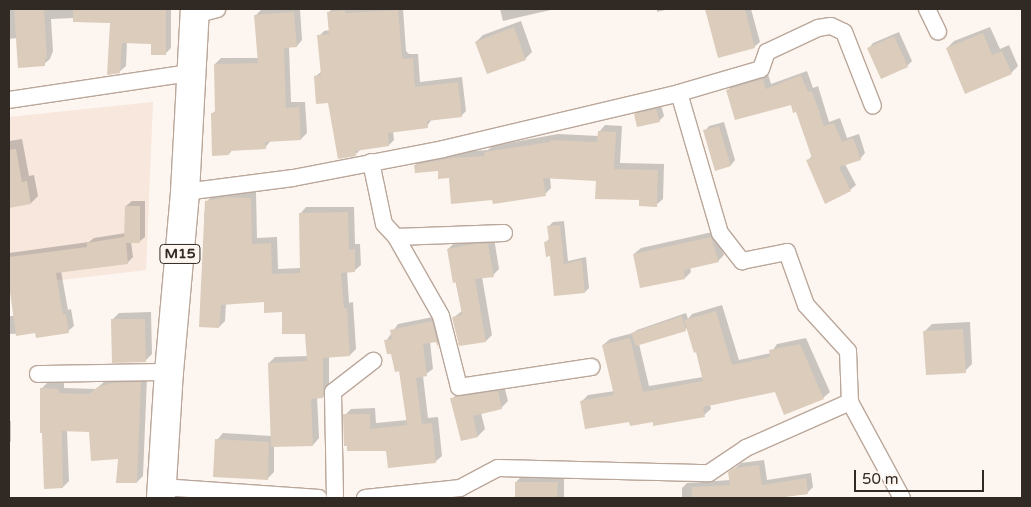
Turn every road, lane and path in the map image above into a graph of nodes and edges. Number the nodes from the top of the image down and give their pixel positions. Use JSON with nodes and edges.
{"nodes":[{"id":1,"x":927,"y":9,"type":"edge"},
{"id":2,"x":202,"y":11,"type":"edge"},
{"id":3,"x":938,"y":32,"type":"dead end"},
{"id":4,"x":190,"y":73,"type":"junction"},
{"id":5,"x":679,"y":93,"type":"junction"},
{"id":6,"x":9,"y":100,"type":"edge"},
{"id":7,"x":874,"y":106,"type":"dead end"},
{"id":8,"x":371,"y":162,"type":"junction"},
{"id":9,"x":185,"y":192,"type":"junction"},
{"id":10,"x":504,"y":233,"type":"dead end"},
{"id":11,"x":396,"y":236,"type":"junction"},
{"id":12,"x":373,"y":361,"type":"dead end"},
{"id":13,"x":591,"y":367,"type":"dead end"},
{"id":14,"x":169,"y":372,"type":"junction"},
{"id":15,"x":38,"y":374,"type":"dead end"},
{"id":16,"x":850,"y":402,"type":"junction"},
{"id":17,"x":162,"y":492,"type":"edge"},
{"id":18,"x":444,"y":494,"type":"edge"},
{"id":19,"x":319,"y":498,"type":"edge"},
{"id":20,"x":334,"y":498,"type":"edge"},
{"id":21,"x":365,"y":498,"type":"edge"},
{"id":22,"x":902,"y":498,"type":"edge"}],
"edges":[{"from":1,"to":3,"type":"street"},
{"from":2,"to":4,"type":"highway","number":"M15"},
{"from":4,"to":6,"type":"street"},
{"from":4,"to":9,"type":"highway","number":"M15"},
{"from":5,"to":7,"type":"street"},
{"from":5,"to":8,"type":"street"},
{"from":5,"to":16,"type":"street"},
{"from":8,"to":9,"type":"street"},
{"from":8,"to":11,"type":"street"},
{"from":9,"to":14,"type":"highway","number":"M15"},
{"from":10,"to":11,"type":"street"},
{"from":11,"to":13,"type":"street"},
{"from":12,"to":20,"type":"street"},
{"from":14,"to":15,"type":"street"},
{"from":14,"to":17,"type":"highway","number":"M15"},
{"from":16,"to":18,"type":"street"},
{"from":16,"to":22,"type":"street"},
{"from":17,"to":19,"type":"street"},
{"from":18,"to":21,"type":"street"}]}
